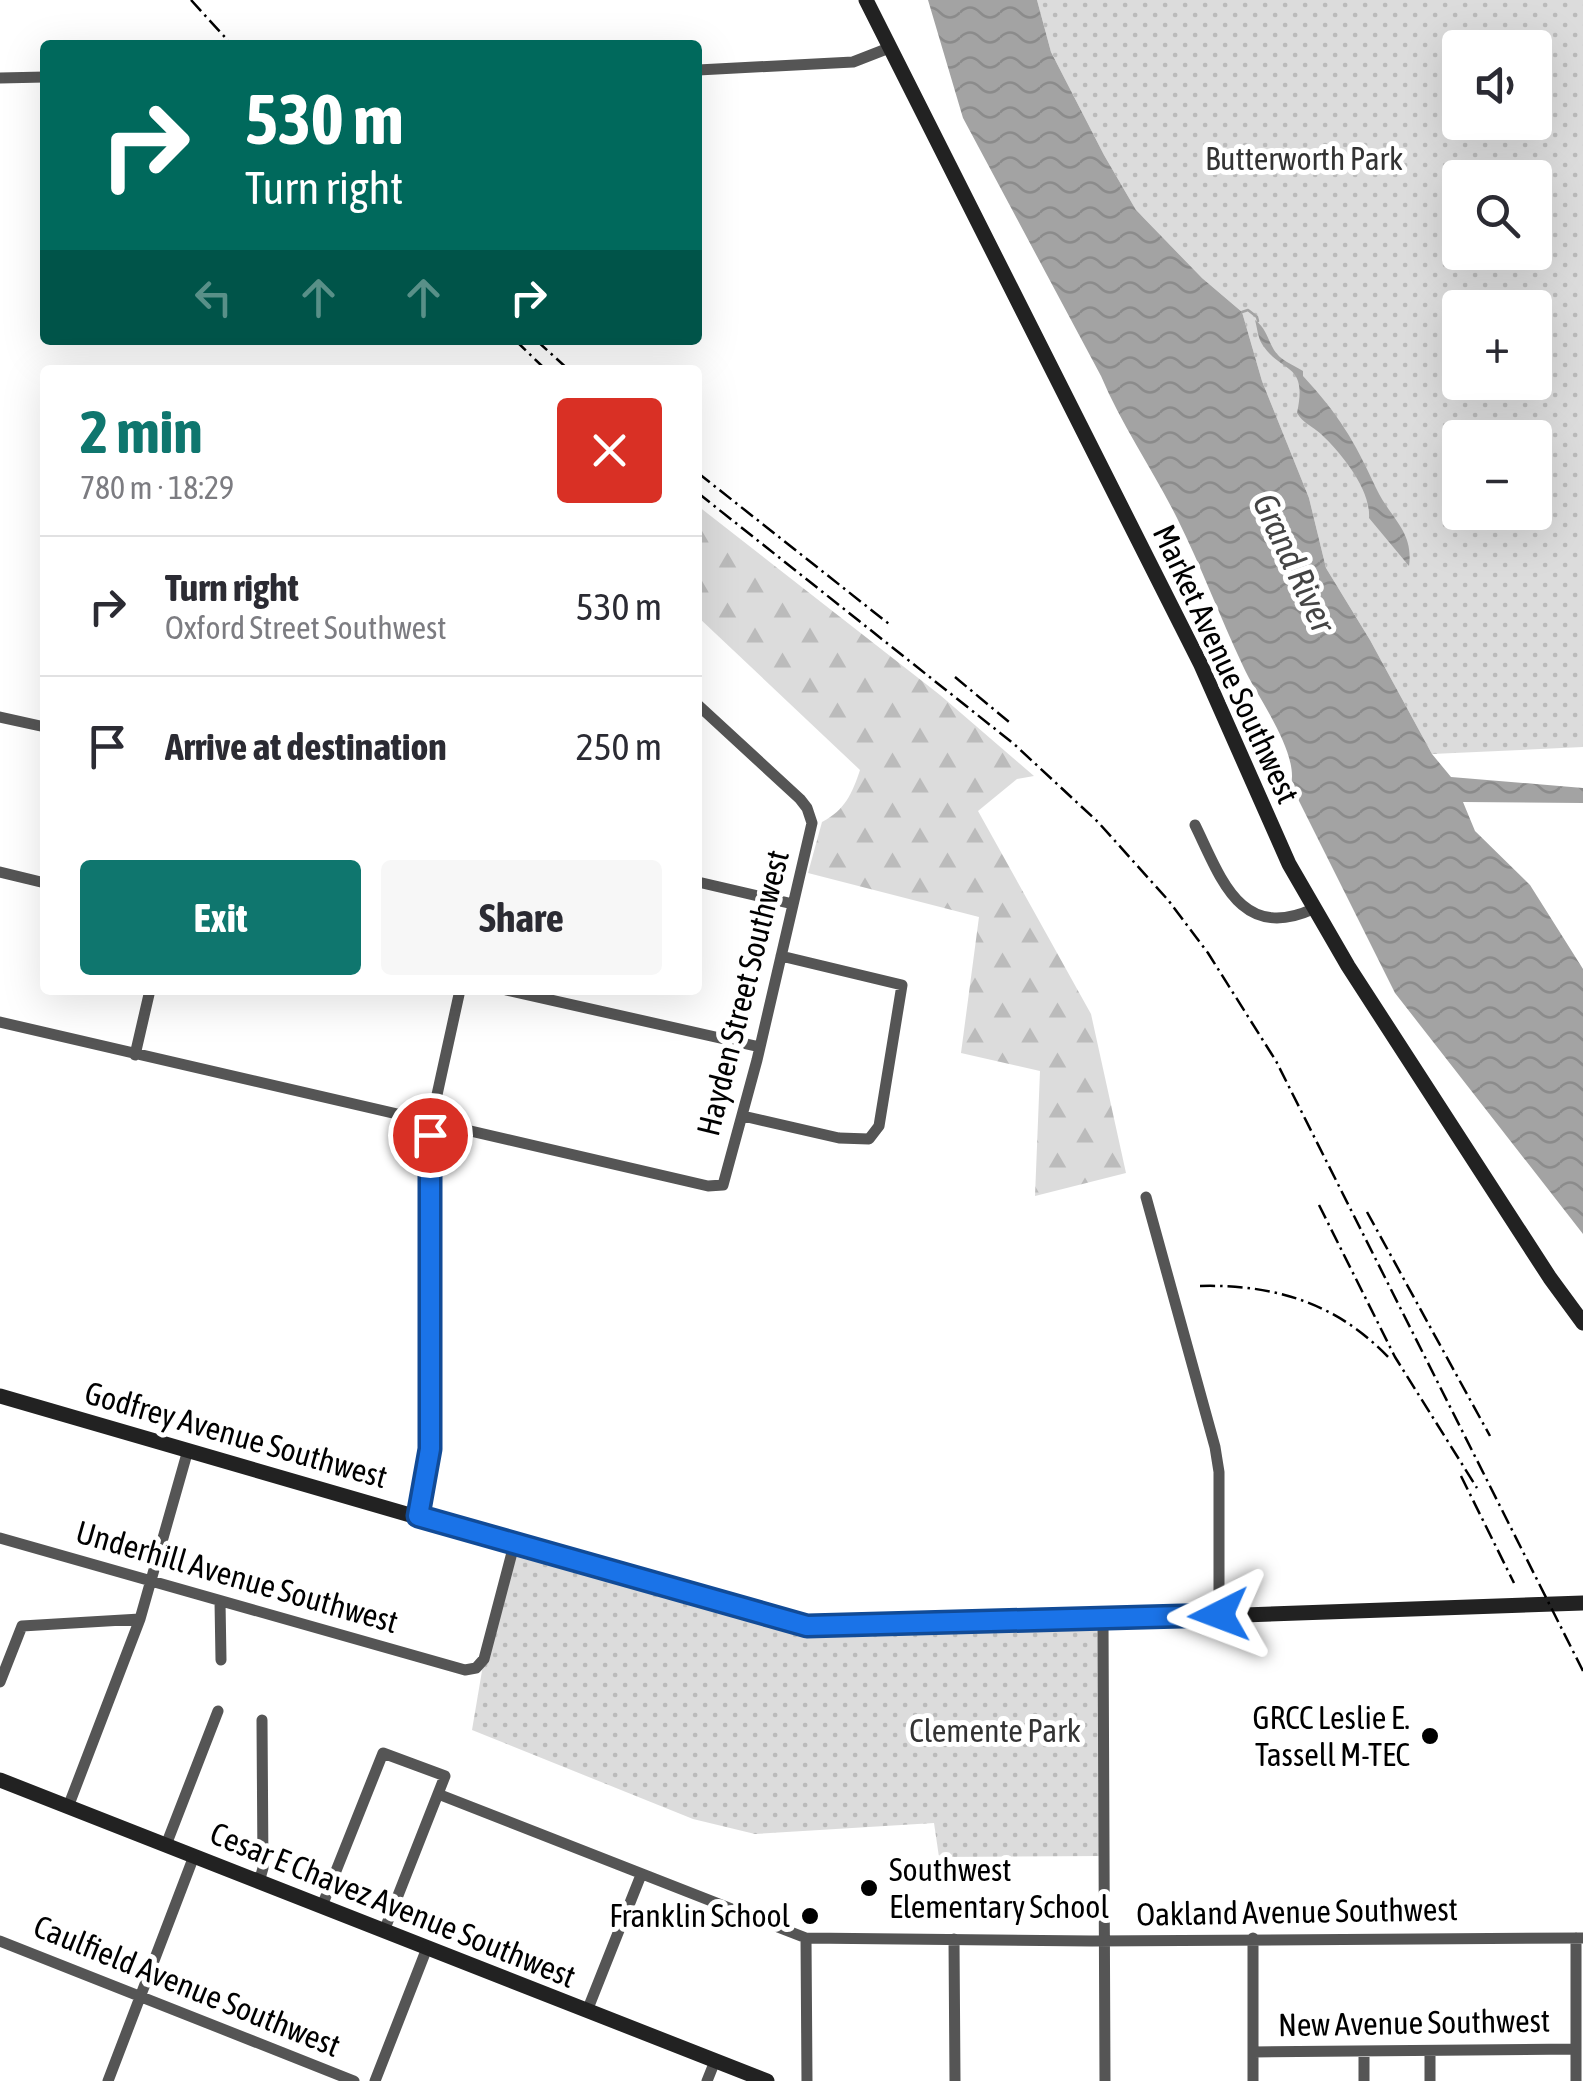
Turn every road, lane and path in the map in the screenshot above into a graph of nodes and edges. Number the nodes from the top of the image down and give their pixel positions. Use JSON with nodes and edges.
{"nodes":[{"id":1,"x":866,"y":0,"type":"edge"},
{"id":2,"x":889,"y":48,"type":"junction"},
{"id":3,"x":702,"y":70,"type":"edge"},
{"id":4,"x":40,"y":77,"type":"edge"},
{"id":5,"x":0,"y":78,"type":"edge"},
{"id":6,"x":702,"y":708,"type":"edge"},
{"id":7,"x":0,"y":718,"type":"edge"},
{"id":8,"x":40,"y":726,"type":"edge"},
{"id":9,"x":1195,"y":824,"type":"dead end"},
{"id":10,"x":0,"y":872,"type":"edge"},
{"id":11,"x":40,"y":882,"type":"edge"},
{"id":12,"x":702,"y":883,"type":"edge"},
{"id":13,"x":794,"y":904,"type":"junction"},
{"id":14,"x":1313,"y":909,"type":"junction"},
{"id":15,"x":781,"y":956,"type":"junction"},
{"id":16,"x":149,"y":995,"type":"edge"},
{"id":17,"x":459,"y":995,"type":"edge"},
{"id":18,"x":528,"y":995,"type":"edge"},
{"id":19,"x":0,"y":1022,"type":"edge"},
{"id":20,"x":760,"y":1047,"type":"junction"},
{"id":21,"x":136,"y":1054,"type":"junction"},
{"id":22,"x":743,"y":1116,"type":"junction"},
{"id":23,"x":431,"y":1122,"type":"junction"},
{"id":24,"x":1146,"y":1197,"type":"dead end"},
{"id":25,"x":1583,"y":1324,"type":"edge"},
{"id":26,"x":0,"y":1396,"type":"edge"},
{"id":27,"x":188,"y":1450,"type":"junction"},
{"id":28,"x":418,"y":1516,"type":"junction"},
{"id":29,"x":0,"y":1538,"type":"edge"},
{"id":30,"x":514,"y":1545,"type":"junction"},
{"id":31,"x":151,"y":1580,"type":"junction"},
{"id":32,"x":220,"y":1600,"type":"junction"},
{"id":33,"x":1583,"y":1603,"type":"edge"},
{"id":34,"x":1219,"y":1615,"type":"junction"},
{"id":35,"x":140,"y":1619,"type":"junction"},
{"id":36,"x":1103,"y":1620,"type":"junction"},
{"id":37,"x":220,"y":1660,"type":"dead end"},
{"id":38,"x":0,"y":1682,"type":"edge"},
{"id":39,"x":218,"y":1711,"type":"dead end"},
{"id":40,"x":262,"y":1720,"type":"dead end"},
{"id":41,"x":0,"y":1780,"type":"edge"},
{"id":42,"x":438,"y":1794,"type":"junction"},
{"id":43,"x":68,"y":1807,"type":"junction"},
{"id":44,"x":166,"y":1845,"type":"junction"},
{"id":45,"x":194,"y":1856,"type":"junction"},
{"id":46,"x":641,"y":1875,"type":"junction"},
{"id":47,"x":259,"y":1882,"type":"junction"},
{"id":48,"x":322,"y":1906,"type":"junction"},
{"id":49,"x":384,"y":1930,"type":"junction"},
{"id":50,"x":806,"y":1938,"type":"junction"},
{"id":51,"x":1253,"y":1938,"type":"junction"},
{"id":52,"x":1580,"y":1938,"type":"edge"},
{"id":53,"x":954,"y":1939,"type":"junction"},
{"id":54,"x":0,"y":1941,"type":"edge"},
{"id":55,"x":1104,"y":1941,"type":"junction"},
{"id":56,"x":427,"y":1948,"type":"junction"},
{"id":57,"x":139,"y":1996,"type":"junction"},
{"id":58,"x":587,"y":2011,"type":"junction"},
{"id":59,"x":1576,"y":2049,"type":"junction"},
{"id":60,"x":1364,"y":2050,"type":"junction"},
{"id":61,"x":1430,"y":2051,"type":"junction"},
{"id":62,"x":1253,"y":2052,"type":"junction"},
{"id":63,"x":715,"y":2062,"type":"junction"},
{"id":64,"x":108,"y":2081,"type":"edge"},
{"id":65,"x":354,"y":2081,"type":"edge"},
{"id":66,"x":375,"y":2081,"type":"edge"},
{"id":67,"x":706,"y":2081,"type":"edge"},
{"id":68,"x":767,"y":2081,"type":"edge"},
{"id":69,"x":807,"y":2081,"type":"edge"},
{"id":70,"x":955,"y":2081,"type":"edge"},
{"id":71,"x":1105,"y":2081,"type":"edge"},
{"id":72,"x":1253,"y":2081,"type":"edge"},
{"id":73,"x":1364,"y":2081,"type":"edge"},
{"id":74,"x":1430,"y":2081,"type":"edge"},
{"id":75,"x":1576,"y":2081,"type":"edge"}],
"edges":[{"from":1,"to":2,"type":"main road","name":"Market Avenue Southwest"},
{"from":2,"to":3,"type":"street"},
{"from":2,"to":14,"type":"main road","name":"Market Avenue Southwest"},
{"from":4,"to":5,"type":"street"},
{"from":6,"to":13,"type":"street","name":"Hayden Street Southwest"},
{"from":7,"to":8,"type":"street"},
{"from":9,"to":14,"type":"street"},
{"from":10,"to":11,"type":"street"},
{"from":12,"to":13,"type":"street"},
{"from":13,"to":15,"type":"street","name":"Hayden Street Southwest"},
{"from":14,"to":25,"type":"main road","name":"Market Avenue Southwest"},
{"from":15,"to":20,"type":"street","name":"Hayden Street Southwest"},
{"from":15,"to":22,"type":"street"},
{"from":16,"to":21,"type":"street"},
{"from":17,"to":23,"type":"street"},
{"from":18,"to":20,"type":"street"},
{"from":19,"to":21,"type":"street"},
{"from":20,"to":22,"type":"street","name":"Hayden Street Southwest"},
{"from":21,"to":23,"type":"street"},
{"from":22,"to":23,"type":"street","name":"Hayden Street Southwest"},
{"from":23,"to":28,"type":"street"},
{"from":24,"to":34,"type":"street"},
{"from":26,"to":27,"type":"main road","name":"Godfrey Avenue Southwest"},
{"from":27,"to":28,"type":"main road","name":"Godfrey Avenue Southwest"},
{"from":27,"to":31,"type":"street"},
{"from":28,"to":30,"type":"main road","name":"Godfrey Avenue Southwest"},
{"from":29,"to":31,"type":"street","name":"Underhill Avenue Southwest"},
{"from":30,"to":32,"type":"street","name":"Underhill Avenue Southwest"},
{"from":30,"to":36,"type":"main road","name":"Godfrey Avenue Southwest"},
{"from":31,"to":32,"type":"street","name":"Underhill Avenue Southwest"},
{"from":31,"to":35,"type":"street"},
{"from":32,"to":37,"type":"street"},
{"from":33,"to":34,"type":"main road","name":"Godfrey Avenue Southwest"},
{"from":34,"to":36,"type":"main road","name":"Godfrey Avenue Southwest"},
{"from":35,"to":38,"type":"street"},
{"from":35,"to":43,"type":"street"},
{"from":36,"to":55,"type":"street"},
{"from":39,"to":44,"type":"street"},
{"from":40,"to":47,"type":"street"},
{"from":41,"to":43,"type":"main road","name":"Cesar E Chavez Avenue Southwest"},
{"from":42,"to":46,"type":"street","name":"Oakland Avenue Southwest"},
{"from":42,"to":48,"type":"street"},
{"from":42,"to":49,"type":"street"},
{"from":43,"to":44,"type":"main road","name":"Cesar E Chavez Avenue Southwest"},
{"from":44,"to":45,"type":"main road","name":"Cesar E Chavez Avenue Southwest"},
{"from":45,"to":47,"type":"main road","name":"Cesar E Chavez Avenue Southwest"},
{"from":45,"to":57,"type":"street"},
{"from":46,"to":50,"type":"street","name":"Oakland Avenue Southwest"},
{"from":46,"to":58,"type":"street"},
{"from":47,"to":48,"type":"main road","name":"Cesar E Chavez Avenue Southwest"},
{"from":48,"to":49,"type":"main road","name":"Cesar E Chavez Avenue Southwest"},
{"from":49,"to":56,"type":"main road","name":"Cesar E Chavez Avenue Southwest"},
{"from":50,"to":53,"type":"street","name":"Oakland Avenue Southwest"},
{"from":50,"to":69,"type":"street"},
{"from":51,"to":52,"type":"street","name":"Oakland Avenue Southwest"},
{"from":51,"to":55,"type":"street","name":"Oakland Avenue Southwest"},
{"from":51,"to":62,"type":"street"},
{"from":52,"to":59,"type":"street"},
{"from":53,"to":55,"type":"street","name":"Oakland Avenue Southwest"},
{"from":53,"to":70,"type":"street"},
{"from":54,"to":57,"type":"street","name":"Caulfield Avenue Southwest"},
{"from":55,"to":71,"type":"street"},
{"from":56,"to":58,"type":"main road","name":"Cesar E Chavez Avenue Southwest"},
{"from":56,"to":66,"type":"street"},
{"from":57,"to":64,"type":"street"},
{"from":57,"to":65,"type":"street","name":"Caulfield Avenue Southwest"},
{"from":58,"to":63,"type":"main road","name":"Cesar E Chavez Avenue Southwest"},
{"from":59,"to":61,"type":"street","name":"New Avenue Southwest"},
{"from":59,"to":75,"type":"street"},
{"from":60,"to":61,"type":"street","name":"New Avenue Southwest"},
{"from":60,"to":62,"type":"street","name":"New Avenue Southwest"},
{"from":60,"to":73,"type":"street"},
{"from":61,"to":74,"type":"street"},
{"from":62,"to":72,"type":"street"},
{"from":63,"to":67,"type":"street"},
{"from":63,"to":68,"type":"main road","name":"Cesar E Chavez Avenue Southwest"}]}
